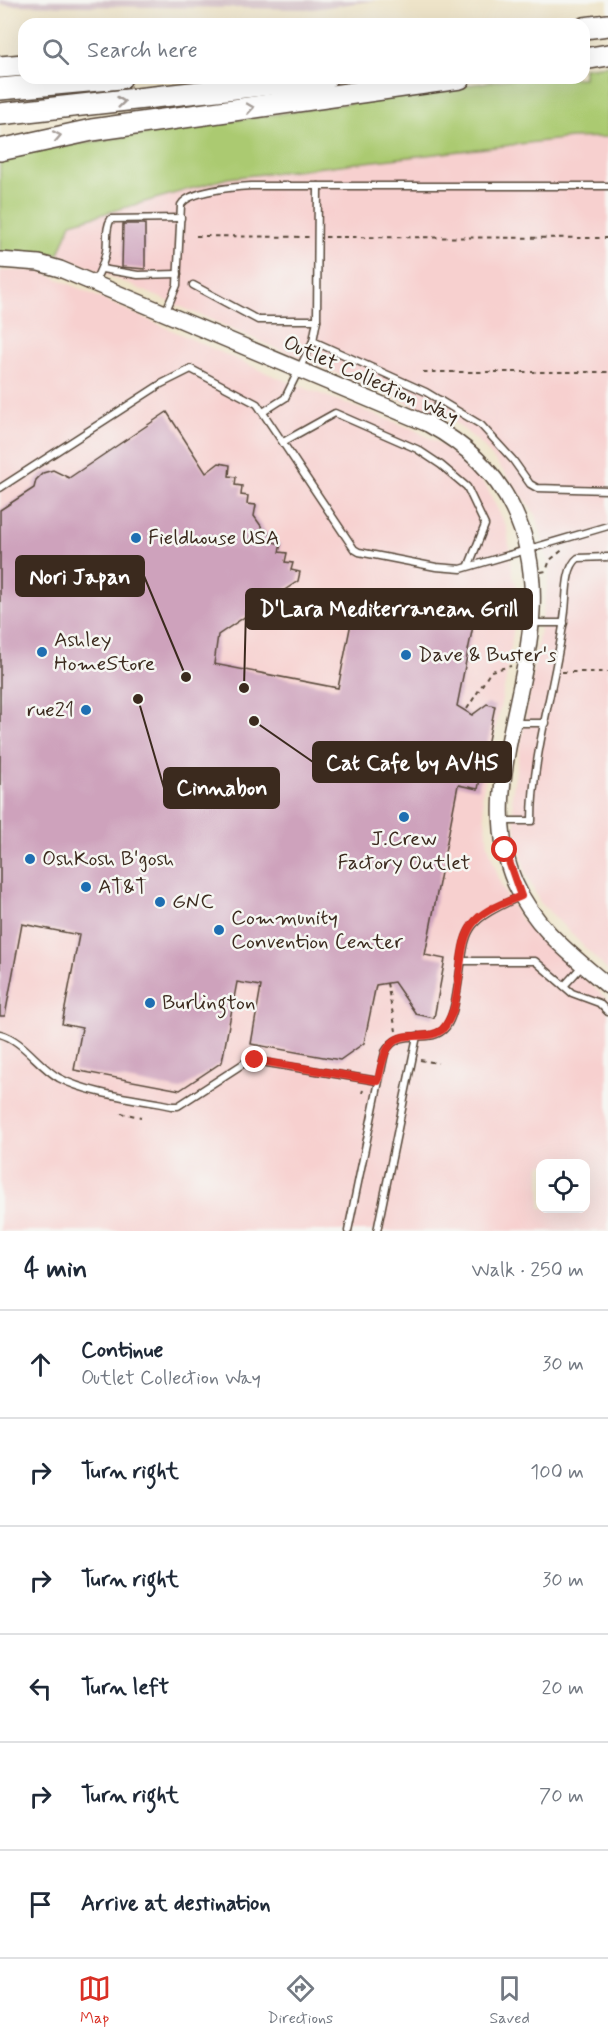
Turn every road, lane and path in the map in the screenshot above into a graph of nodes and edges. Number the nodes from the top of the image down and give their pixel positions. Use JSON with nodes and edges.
{"nodes":[{"id":1,"x":608,"y":25,"type":"edge"},
{"id":2,"x":590,"y":27,"type":"edge"},
{"id":3,"x":608,"y":47,"type":"edge"},
{"id":4,"x":590,"y":49,"type":"edge"},
{"id":5,"x":608,"y":56,"type":"edge"},
{"id":6,"x":590,"y":58,"type":"edge"},
{"id":7,"x":18,"y":66,"type":"edge"},
{"id":8,"x":0,"y":67,"type":"edge"},
{"id":9,"x":55,"y":84,"type":"edge"},
{"id":10,"x":272,"y":84,"type":"edge"},
{"id":11,"x":418,"y":84,"type":"edge"},
{"id":12,"x":0,"y":89,"type":"edge"},
{"id":13,"x":0,"y":114,"type":"edge"},
{"id":14,"x":0,"y":150,"type":"edge"},
{"id":15,"x":318,"y":186,"type":"junction"},
{"id":16,"x":608,"y":186,"type":"edge"},
{"id":17,"x":181,"y":218,"type":"junction"},
{"id":18,"x":196,"y":236,"type":"dead end"},
{"id":19,"x":318,"y":237,"type":"junction"},
{"id":20,"x":608,"y":238,"type":"edge"},
{"id":21,"x":0,"y":260,"type":"edge"},
{"id":22,"x":102,"y":269,"type":"junction"},
{"id":23,"x":178,"y":274,"type":"junction"},
{"id":24,"x":94,"y":283,"type":"junction"},
{"id":25,"x":193,"y":285,"type":"dead end"},
{"id":26,"x":165,"y":313,"type":"junction"},
{"id":27,"x":317,"y":320,"type":"junction"},
{"id":28,"x":313,"y":341,"type":"junction"},
{"id":29,"x":300,"y":370,"type":"junction"},
{"id":30,"x":423,"y":372,"type":"dead end"},
{"id":31,"x":608,"y":372,"type":"edge"},
{"id":32,"x":440,"y":400,"type":"junction"},
{"id":33,"x":263,"y":412,"type":"junction"},
{"id":34,"x":428,"y":424,"type":"junction"},
{"id":35,"x":283,"y":442,"type":"junction"},
{"id":36,"x":0,"y":489,"type":"edge"},
{"id":37,"x":608,"y":490,"type":"edge"},
{"id":38,"x":608,"y":526,"type":"edge"},
{"id":39,"x":528,"y":547,"type":"junction"},
{"id":40,"x":568,"y":547,"type":"dead end"},
{"id":41,"x":608,"y":557,"type":"edge"},
{"id":42,"x":469,"y":565,"type":"junction"},
{"id":43,"x":533,"y":572,"type":"junction"},
{"id":44,"x":531,"y":623,"type":"junction"},
{"id":45,"x":564,"y":623,"type":"junction"},
{"id":46,"x":514,"y":723,"type":"junction"},
{"id":47,"x":546,"y":723,"type":"junction"},
{"id":48,"x":501,"y":822,"type":"junction"},
{"id":49,"x":521,"y":896,"type":"junction"},
{"id":50,"x":462,"y":961,"type":"junction"},
{"id":51,"x":583,"y":965,"type":"junction"},
{"id":52,"x":387,"y":983,"type":"dead end"},
{"id":53,"x":564,"y":986,"type":"junction"},
{"id":54,"x":608,"y":986,"type":"edge"},
{"id":55,"x":608,"y":1011,"type":"edge"},
{"id":56,"x":0,"y":1034,"type":"edge"},
{"id":57,"x":417,"y":1036,"type":"junction"},
{"id":58,"x":400,"y":1038,"type":"junction"},
{"id":59,"x":419,"y":1060,"type":"dead end"},
{"id":60,"x":438,"y":1064,"type":"dead end"},
{"id":61,"x":378,"y":1081,"type":"junction"},
{"id":62,"x":121,"y":1113,"type":"dead end"},
{"id":63,"x":141,"y":1117,"type":"dead end"},
{"id":64,"x":348,"y":1231,"type":"edge"},
{"id":65,"x":377,"y":1231,"type":"edge"}],
"edges":[{"from":1,"to":2,"type":"highway"},
{"from":3,"to":4,"type":"highway"},
{"from":5,"to":6,"type":"highway"},
{"from":7,"to":8,"type":"highway"},
{"from":9,"to":12,"type":"highway"},
{"from":13,"to":10,"type":"highway","one_way":true},
{"from":14,"to":11,"type":"highway","one_way":true},
{"from":15,"to":16,"type":"lane"},
{"from":15,"to":17,"type":"lane"},
{"from":15,"to":19,"type":"lane"},
{"from":17,"to":22,"type":"lane"},
{"from":17,"to":23,"type":"lane"},
{"from":18,"to":19,"type":"path"},
{"from":19,"to":20,"type":"path"},
{"from":19,"to":27,"type":"lane"},
{"from":21,"to":24,"type":"street","name":"Outlet Collection Way"},
{"from":22,"to":23,"type":"lane"},
{"from":22,"to":24,"type":"lane"},
{"from":23,"to":26,"type":"lane"},
{"from":24,"to":26,"type":"street","name":"Outlet Collection Way"},
{"from":25,"to":27,"type":"lane"},
{"from":26,"to":29,"type":"street","name":"Outlet Collection Way"},
{"from":27,"to":28,"type":"lane"},
{"from":28,"to":29,"type":"lane"},
{"from":28,"to":32,"type":"lane"},
{"from":29,"to":33,"type":"lane"},
{"from":29,"to":34,"type":"street","name":"Outlet Collection Way"},
{"from":30,"to":31,"type":"path"},
{"from":32,"to":34,"type":"lane"},
{"from":32,"to":37,"type":"lane"},
{"from":33,"to":35,"type":"lane"},
{"from":33,"to":36,"type":"lane"},
{"from":34,"to":39,"type":"street","name":"Outlet Collection Way"},
{"from":35,"to":42,"type":"lane"},
{"from":35,"to":42,"type":"lane"},
{"from":38,"to":39,"type":"lane"},
{"from":39,"to":42,"type":"lane"},
{"from":39,"to":43,"type":"street","name":"Outlet Collection Way"},
{"from":40,"to":43,"type":"path"},
{"from":41,"to":45,"type":"lane"},
{"from":43,"to":44,"type":"street","name":"Outlet Collection Way"},
{"from":44,"to":45,"type":"lane"},
{"from":44,"to":46,"type":"street","name":"Outlet Collection Way"},
{"from":45,"to":47,"type":"lane"},
{"from":46,"to":47,"type":"lane"},
{"from":46,"to":48,"type":"street","name":"Outlet Collection Way"},
{"from":47,"to":48,"type":"lane"},
{"from":48,"to":49,"type":"street","name":"Outlet Collection Way"},
{"from":49,"to":50,"type":"lane"},
{"from":49,"to":51,"type":"street","name":"Outlet Collection Way"},
{"from":50,"to":53,"type":"lane"},
{"from":50,"to":57,"type":"lane"},
{"from":51,"to":53,"type":"lane"},
{"from":51,"to":54,"type":"street","name":"Outlet Collection Way"},
{"from":52,"to":58,"type":"path"},
{"from":53,"to":55,"type":"lane"},
{"from":56,"to":61,"type":"lane"},
{"from":57,"to":58,"type":"lane"},
{"from":57,"to":65,"type":"lane"},
{"from":58,"to":61,"type":"lane"},
{"from":59,"to":60,"type":"path"},
{"from":61,"to":64,"type":"lane"},
{"from":62,"to":63,"type":"path"}]}
